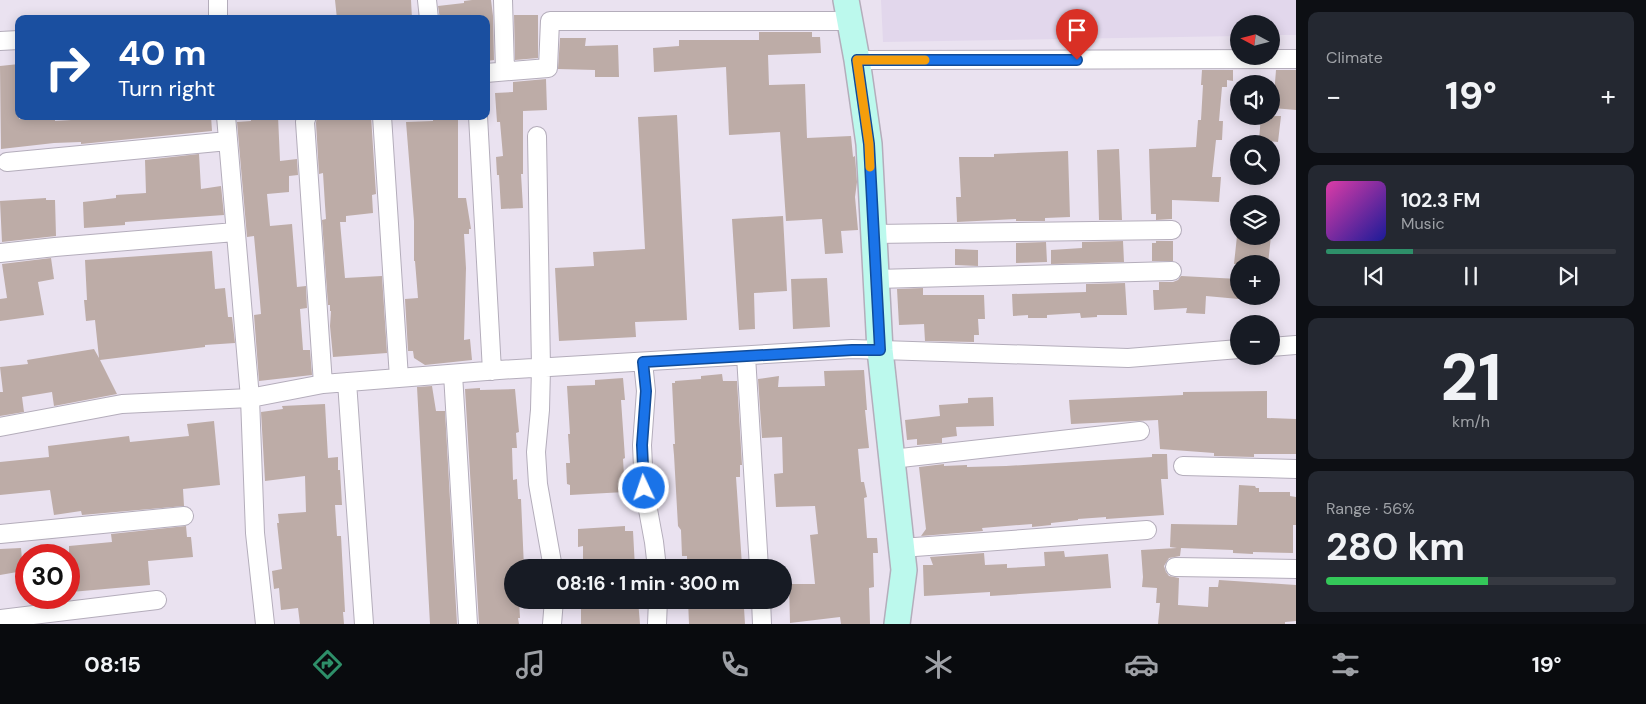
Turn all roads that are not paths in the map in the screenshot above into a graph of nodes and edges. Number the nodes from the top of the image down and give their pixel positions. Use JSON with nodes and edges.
{"nodes":[{"id":1,"x":218,"y":0,"type":"edge"},
{"id":2,"x":428,"y":0,"type":"edge"},
{"id":3,"x":503,"y":0,"type":"edge"},
{"id":4,"x":848,"y":10,"type":"edge"},
{"id":5,"x":218,"y":15,"type":"edge"},
{"id":6,"x":429,"y":15,"type":"edge"},
{"id":7,"x":15,"y":40,"type":"edge"},
{"id":8,"x":0,"y":41,"type":"edge"},
{"id":9,"x":1296,"y":59,"type":"edge"},
{"id":10,"x":857,"y":60,"type":"junction"},
{"id":11,"x":505,"y":71,"type":"junction"},
{"id":12,"x":490,"y":73,"type":"edge"},
{"id":13,"x":226,"y":120,"type":"edge"},
{"id":14,"x":306,"y":120,"type":"edge"},
{"id":15,"x":382,"y":120,"type":"edge"},
{"id":16,"x":478,"y":120,"type":"edge"},
{"id":17,"x":537,"y":136,"type":"dead end"},
{"id":18,"x":228,"y":141,"type":"junction"},
{"id":19,"x":7,"y":162,"type":"dead end"},
{"id":20,"x":1172,"y":230,"type":"dead end"},
{"id":21,"x":236,"y":232,"type":"junction"},
{"id":22,"x":874,"y":234,"type":"junction"},
{"id":23,"x":0,"y":253,"type":"edge"},
{"id":24,"x":1172,"y":271,"type":"dead end"},
{"id":25,"x":876,"y":279,"type":"junction"},
{"id":26,"x":1296,"y":345,"type":"edge"},
{"id":27,"x":1280,"y":346,"type":"edge"},
{"id":28,"x":880,"y":350,"type":"junction"},
{"id":29,"x":1230,"y":350,"type":"edge"},
{"id":30,"x":746,"y":356,"type":"junction"},
{"id":31,"x":643,"y":362,"type":"junction"},
{"id":32,"x":541,"y":368,"type":"junction"},
{"id":33,"x":492,"y":371,"type":"junction"},
{"id":34,"x":453,"y":374,"type":"junction"},
{"id":35,"x":399,"y":378,"type":"junction"},
{"id":36,"x":347,"y":382,"type":"junction"},
{"id":37,"x":324,"y":384,"type":"junction"},
{"id":38,"x":250,"y":398,"type":"junction"},
{"id":39,"x":0,"y":427,"type":"edge"},
{"id":40,"x":1140,"y":431,"type":"dead end"},
{"id":41,"x":892,"y":459,"type":"junction"},
{"id":42,"x":1183,"y":466,"type":"dead end"},
{"id":43,"x":1296,"y":469,"type":"edge"},
{"id":44,"x":184,"y":516,"type":"dead end"},
{"id":45,"x":1147,"y":530,"type":"dead end"},
{"id":46,"x":0,"y":534,"type":"edge"},
{"id":47,"x":901,"y":548,"type":"junction"},
{"id":48,"x":551,"y":559,"type":"edge"},
{"id":49,"x":656,"y":559,"type":"edge"},
{"id":50,"x":757,"y":559,"type":"edge"},
{"id":51,"x":1175,"y":567,"type":"dead end"},
{"id":52,"x":1296,"y":569,"type":"edge"},
{"id":53,"x":157,"y":600,"type":"dead end"},
{"id":54,"x":553,"y":609,"type":"edge"},
{"id":55,"x":658,"y":609,"type":"edge"},
{"id":56,"x":761,"y":609,"type":"edge"},
{"id":57,"x":0,"y":619,"type":"edge"},
{"id":58,"x":265,"y":624,"type":"edge"},
{"id":59,"x":364,"y":624,"type":"edge"},
{"id":60,"x":468,"y":624,"type":"edge"},
{"id":61,"x":552,"y":624,"type":"edge"},
{"id":62,"x":658,"y":624,"type":"edge"},
{"id":63,"x":762,"y":624,"type":"edge"},
{"id":64,"x":897,"y":624,"type":"edge"}],
"edges":[{"from":1,"to":5,"type":"street"},
{"from":2,"to":6,"type":"street"},
{"from":3,"to":11,"type":"street"},
{"from":4,"to":10,"type":"street"},
{"from":4,"to":11,"type":"street"},
{"from":7,"to":8,"type":"street"},
{"from":9,"to":10,"type":"street"},
{"from":10,"to":22,"type":"street"},
{"from":11,"to":12,"type":"street"},
{"from":13,"to":18,"type":"street"},
{"from":14,"to":37,"type":"street"},
{"from":15,"to":35,"type":"street"},
{"from":16,"to":33,"type":"street"},
{"from":17,"to":32,"type":"street"},
{"from":18,"to":19,"type":"street"},
{"from":18,"to":21,"type":"street"},
{"from":20,"to":22,"type":"street"},
{"from":21,"to":23,"type":"street"},
{"from":21,"to":38,"type":"street"},
{"from":22,"to":25,"type":"street"},
{"from":24,"to":25,"type":"street"},
{"from":25,"to":28,"type":"street"},
{"from":26,"to":27,"type":"street"},
{"from":28,"to":29,"type":"street"},
{"from":28,"to":30,"type":"street"},
{"from":28,"to":41,"type":"street"},
{"from":30,"to":31,"type":"street"},
{"from":30,"to":50,"type":"street"},
{"from":31,"to":32,"type":"street"},
{"from":31,"to":49,"type":"street"},
{"from":32,"to":33,"type":"street"},
{"from":32,"to":48,"type":"street"},
{"from":33,"to":34,"type":"street"},
{"from":34,"to":35,"type":"street"},
{"from":34,"to":60,"type":"street"},
{"from":35,"to":36,"type":"street"},
{"from":36,"to":37,"type":"street"},
{"from":36,"to":59,"type":"street"},
{"from":37,"to":38,"type":"street"},
{"from":38,"to":39,"type":"street"},
{"from":38,"to":58,"type":"street"},
{"from":40,"to":41,"type":"street"},
{"from":41,"to":47,"type":"street"},
{"from":42,"to":43,"type":"street"},
{"from":44,"to":46,"type":"street"},
{"from":45,"to":47,"type":"street"},
{"from":47,"to":64,"type":"street"},
{"from":51,"to":52,"type":"street"},
{"from":53,"to":57,"type":"street"},
{"from":54,"to":61,"type":"street"},
{"from":55,"to":62,"type":"street"},
{"from":56,"to":63,"type":"street"}]}
